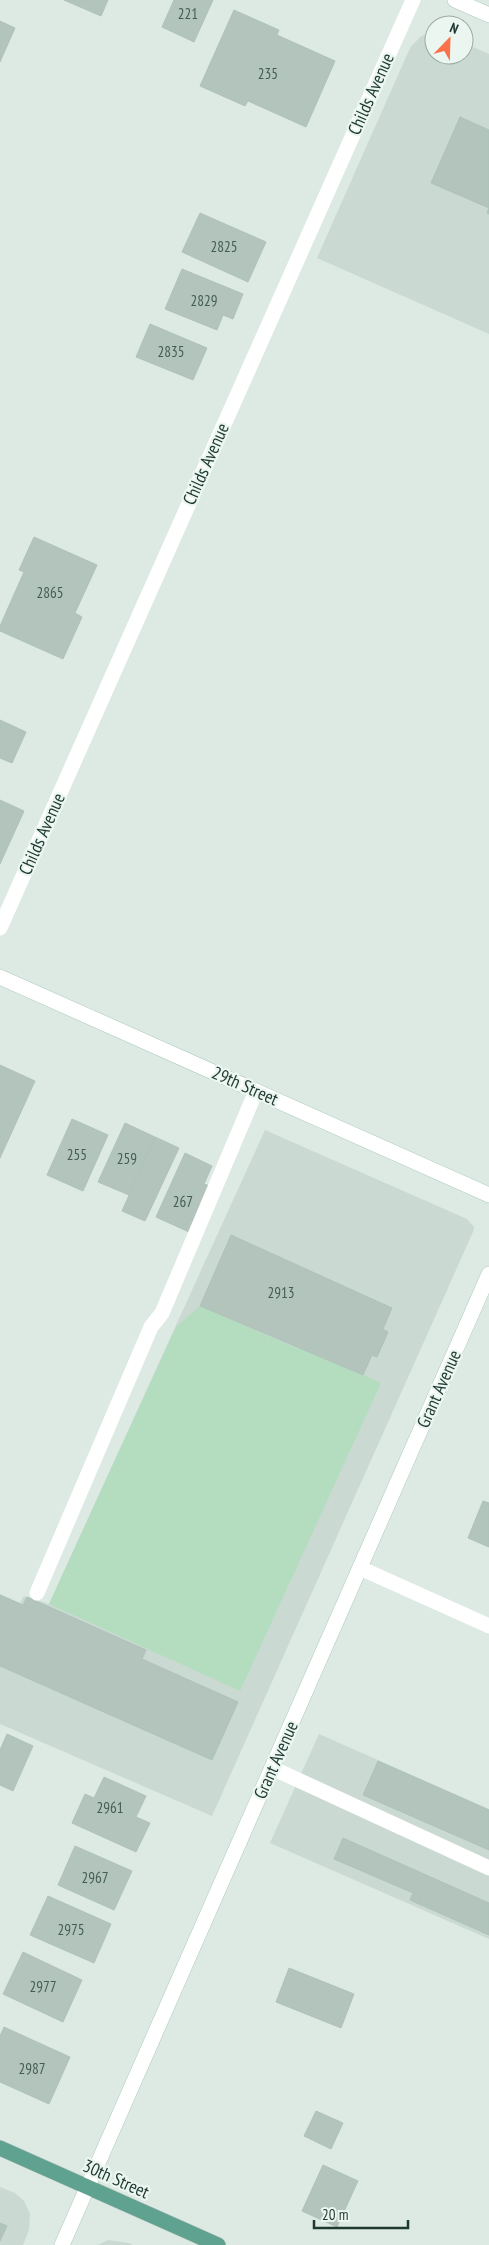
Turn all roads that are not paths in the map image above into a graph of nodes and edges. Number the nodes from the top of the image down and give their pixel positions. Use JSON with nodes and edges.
{"nodes":[{"id":1,"x":413,"y":0,"type":"edge"},
{"id":2,"x":455,"y":0,"type":"edge"},
{"id":3,"x":489,"y":15,"type":"edge"},
{"id":4,"x":0,"y":928,"type":"edge"},
{"id":5,"x":0,"y":977,"type":"edge"},
{"id":6,"x":256,"y":1091,"type":"junction"},
{"id":7,"x":489,"y":1195,"type":"edge"},
{"id":8,"x":489,"y":1274,"type":"edge"},
{"id":9,"x":360,"y":1568,"type":"junction"},
{"id":10,"x":37,"y":1593,"type":"dead end"},
{"id":11,"x":489,"y":1626,"type":"edge"},
{"id":12,"x":272,"y":1768,"type":"junction"},
{"id":13,"x":489,"y":1868,"type":"edge"},
{"id":14,"x":0,"y":2148,"type":"edge"},
{"id":15,"x":88,"y":2188,"type":"junction"},
{"id":16,"x":62,"y":2245,"type":"edge"},
{"id":17,"x":218,"y":2245,"type":"edge"}],
"edges":[{"from":1,"to":4,"type":"street","name":"Childs Avenue"},
{"from":2,"to":3,"type":"street"},
{"from":5,"to":6,"type":"street","name":"29th Street"},
{"from":6,"to":7,"type":"street","name":"29th Street"},
{"from":6,"to":10,"type":"street"},
{"from":8,"to":9,"type":"street","name":"Grant Avenue"},
{"from":9,"to":11,"type":"street"},
{"from":9,"to":12,"type":"street","name":"Grant Avenue"},
{"from":12,"to":13,"type":"street"},
{"from":12,"to":15,"type":"street","name":"Grant Avenue"},
{"from":14,"to":15,"type":"main road","name":"30th Street"},
{"from":15,"to":16,"type":"street","name":"Grant Avenue"},
{"from":15,"to":17,"type":"main road","name":"30th Street"}]}
